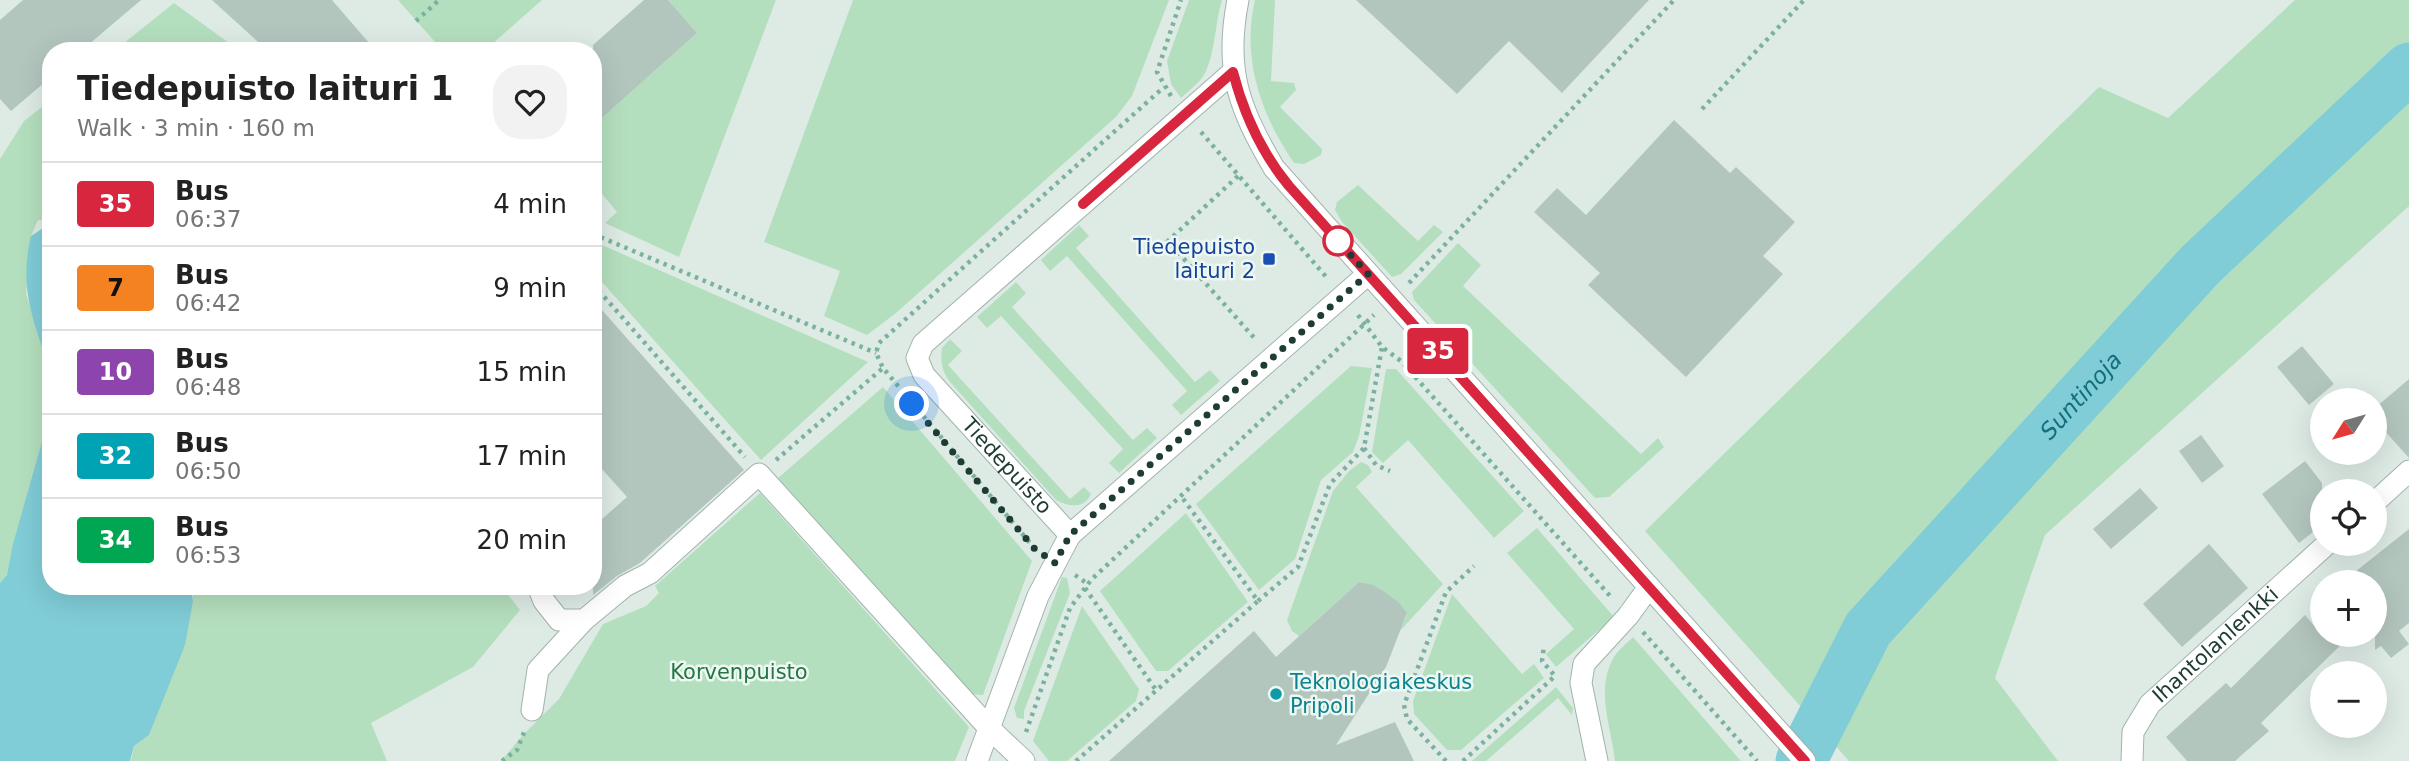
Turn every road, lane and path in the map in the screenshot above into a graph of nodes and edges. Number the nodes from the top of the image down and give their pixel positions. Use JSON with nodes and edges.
{"nodes":[{"id":1,"x":439,"y":0,"type":"edge"},
{"id":2,"x":1181,"y":0,"type":"edge"},
{"id":3,"x":1238,"y":0,"type":"edge"},
{"id":4,"x":1674,"y":0,"type":"edge"},
{"id":5,"x":1804,"y":0,"type":"edge"},
{"id":6,"x":416,"y":21,"type":"dead end"},
{"id":7,"x":1233,"y":72,"type":"junction"},
{"id":8,"x":1164,"y":87,"type":"junction"},
{"id":9,"x":1702,"y":109,"type":"dead end"},
{"id":10,"x":1185,"y":114,"type":"junction"},
{"id":11,"x":1238,"y":176,"type":"junction"},
{"id":12,"x":602,"y":238,"type":"edge"},
{"id":13,"x":1368,"y":274,"type":"junction"},
{"id":14,"x":602,"y":294,"type":"edge"},
{"id":15,"x":1342,"y":297,"type":"junction"},
{"id":16,"x":1391,"y":298,"type":"junction"},
{"id":17,"x":1365,"y":323,"type":"junction"},
{"id":18,"x":1382,"y":348,"type":"junction"},
{"id":19,"x":876,"y":353,"type":"junction"},
{"id":20,"x":1272,"y":358,"type":"junction"},
{"id":21,"x":883,"y":368,"type":"junction"},
{"id":22,"x":1297,"y":386,"type":"junction"},
{"id":23,"x":1364,"y":448,"type":"junction"},
{"id":24,"x":1390,"y":471,"type":"dead end"},
{"id":25,"x":2409,"y":471,"type":"edge"},
{"id":26,"x":759,"y":474,"type":"junction"},
{"id":27,"x":2387,"y":491,"type":"edge"},
{"id":28,"x":1181,"y":496,"type":"junction"},
{"id":29,"x":1070,"y":535,"type":"junction"},
{"id":30,"x":2314,"y":556,"type":"edge"},
{"id":31,"x":1055,"y":563,"type":"junction"},
{"id":32,"x":1474,"y":566,"type":"dead end"},
{"id":33,"x":1087,"y":586,"type":"junction"},
{"id":34,"x":1649,"y":587,"type":"junction"},
{"id":35,"x":542,"y":595,"type":"edge"},
{"id":36,"x":1258,"y":601,"type":"junction"},
{"id":37,"x":1628,"y":616,"type":"junction"},
{"id":38,"x":583,"y":620,"type":"junction"},
{"id":39,"x":1544,"y":646,"type":"dead end"},
{"id":40,"x":1156,"y":690,"type":"junction"},
{"id":41,"x":533,"y":710,"type":"joint"},
{"id":42,"x":989,"y":728,"type":"junction"},
{"id":43,"x":1021,"y":758,"type":"edge"},
{"id":44,"x":502,"y":761,"type":"edge"},
{"id":45,"x":977,"y":761,"type":"edge"},
{"id":46,"x":1076,"y":761,"type":"edge"},
{"id":47,"x":1446,"y":761,"type":"edge"},
{"id":48,"x":1463,"y":761,"type":"edge"},
{"id":49,"x":1597,"y":761,"type":"edge"},
{"id":50,"x":1757,"y":761,"type":"edge"},
{"id":51,"x":1805,"y":761,"type":"edge"},
{"id":52,"x":2132,"y":761,"type":"edge"}],
"edges":[{"from":1,"to":6,"type":"path"},
{"from":2,"to":8,"type":"path"},
{"from":3,"to":7,"type":"street"},
{"from":4,"to":16,"type":"path"},
{"from":5,"to":9,"type":"path"},
{"from":7,"to":10,"type":"street","name":"Tiedepuisto"},
{"from":7,"to":13,"type":"street"},
{"from":8,"to":10,"type":"path"},
{"from":8,"to":19,"type":"path"},
{"from":10,"to":11,"type":"path"},
{"from":10,"to":29,"type":"street","name":"Tiedepuisto"},
{"from":11,"to":15,"type":"path"},
{"from":11,"to":20,"type":"path"},
{"from":12,"to":19,"type":"path"},
{"from":13,"to":15,"type":"street"},
{"from":13,"to":16,"type":"street"},
{"from":14,"to":26,"type":"path"},
{"from":15,"to":17,"type":"path"},
{"from":15,"to":20,"type":"street"},
{"from":16,"to":17,"type":"path"},
{"from":16,"to":34,"type":"street"},
{"from":17,"to":18,"type":"path"},
{"from":17,"to":22,"type":"path"},
{"from":18,"to":23,"type":"path"},
{"from":18,"to":37,"type":"path"},
{"from":19,"to":21,"type":"path"},
{"from":20,"to":22,"type":"path"},
{"from":20,"to":29,"type":"street"},
{"from":21,"to":26,"type":"path"},
{"from":21,"to":31,"type":"path"},
{"from":22,"to":28,"type":"path"},
{"from":23,"to":24,"type":"path"},
{"from":23,"to":36,"type":"path"},
{"from":25,"to":27,"type":"street"},
{"from":26,"to":38,"type":"street"},
{"from":26,"to":42,"type":"street"},
{"from":28,"to":33,"type":"path"},
{"from":28,"to":36,"type":"path"},
{"from":29,"to":31,"type":"street"},
{"from":30,"to":52,"type":"street","name":"Ihantolanlenkki"},
{"from":31,"to":33,"type":"path"},
{"from":31,"to":42,"type":"street"},
{"from":32,"to":47,"type":"path"},
{"from":33,"to":40,"type":"path"},
{"from":33,"to":43,"type":"path"},
{"from":34,"to":37,"type":"street"},
{"from":34,"to":51,"type":"street"},
{"from":35,"to":38,"type":"street"},
{"from":36,"to":40,"type":"path"},
{"from":37,"to":49,"type":"street"},
{"from":37,"to":50,"type":"path"},
{"from":38,"to":41,"type":"street"},
{"from":39,"to":48,"type":"path"},
{"from":40,"to":46,"type":"path"},
{"from":41,"to":44,"type":"path"},
{"from":42,"to":43,"type":"street"},
{"from":42,"to":45,"type":"street"}]}
